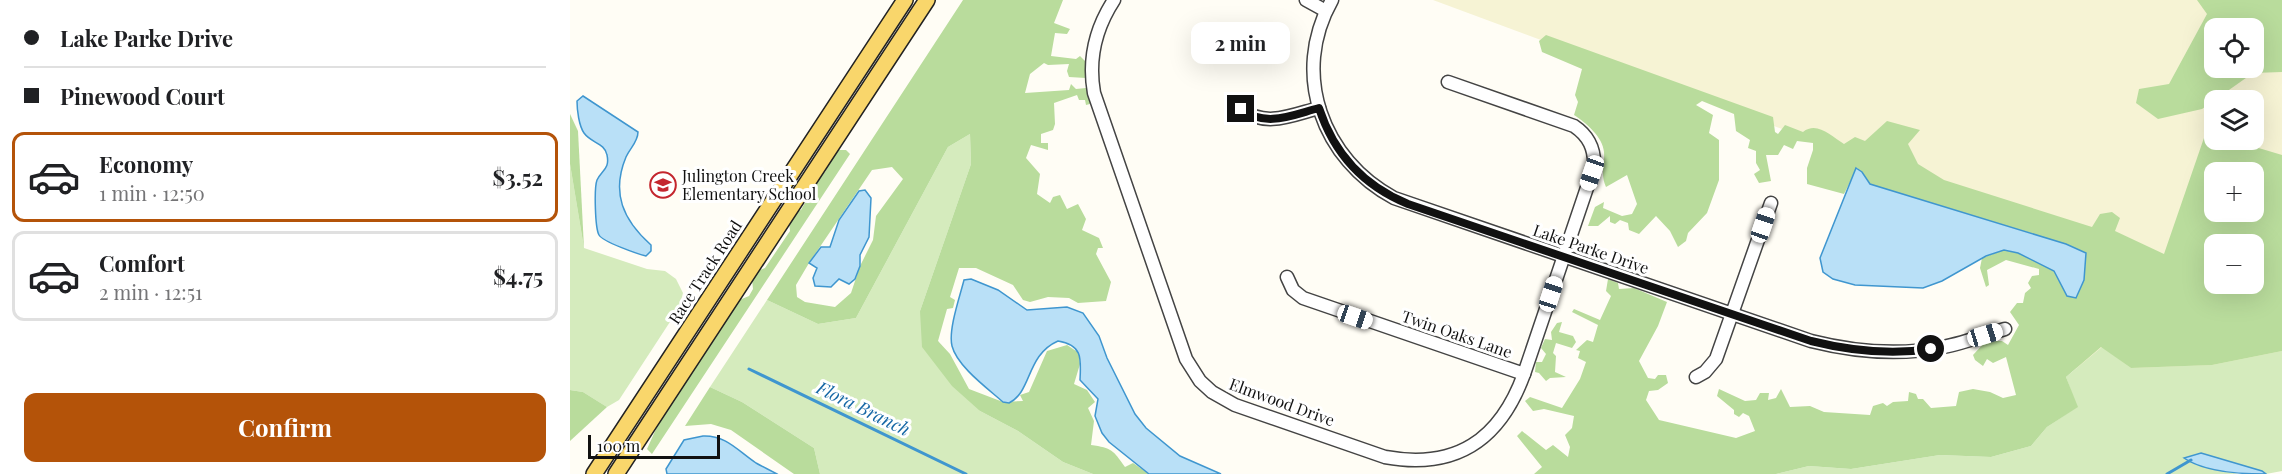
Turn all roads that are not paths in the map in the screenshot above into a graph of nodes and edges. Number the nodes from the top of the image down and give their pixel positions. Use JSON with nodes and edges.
{"nodes":[{"id":1,"x":905,"y":0,"type":"edge"},
{"id":2,"x":927,"y":0,"type":"edge"},
{"id":3,"x":1114,"y":0,"type":"edge"},
{"id":4,"x":1306,"y":0,"type":"edge"},
{"id":5,"x":1329,"y":6,"type":"edge"},
{"id":6,"x":1448,"y":82,"type":"dead end"},
{"id":7,"x":850,"y":84,"type":"junction"},
{"id":8,"x":865,"y":94,"type":"junction"},
{"id":9,"x":1319,"y":108,"type":"junction"},
{"id":10,"x":1241,"y":109,"type":"dead end"},
{"id":11,"x":818,"y":133,"type":"junction"},
{"id":12,"x":832,"y":144,"type":"junction"},
{"id":13,"x":1771,"y":203,"type":"dead end"},
{"id":14,"x":1564,"y":257,"type":"junction"},
{"id":15,"x":1287,"y":277,"type":"dead end"},
{"id":16,"x":1732,"y":314,"type":"junction"},
{"id":17,"x":2005,"y":329,"type":"dead end"},
{"id":18,"x":1524,"y":374,"type":"junction"},
{"id":19,"x":1696,"y":377,"type":"dead end"},
{"id":20,"x":594,"y":474,"type":"edge"},
{"id":21,"x":616,"y":474,"type":"edge"}],
"edges":[{"from":1,"to":7,"type":"main road","name":"Race Track Road"},
{"from":2,"to":8,"type":"main road"},
{"from":3,"to":18,"type":"street","name":"Elmwood Drive"},
{"from":4,"to":5,"type":"street"},
{"from":5,"to":9,"type":"street","name":"Lake Parke Drive"},
{"from":6,"to":14,"type":"street","name":"Elmwood Drive"},
{"from":7,"to":8,"type":"main road"},
{"from":7,"to":11,"type":"main road","name":"Race Track Road"},
{"from":8,"to":12,"type":"main road"},
{"from":9,"to":10,"type":"street"},
{"from":9,"to":14,"type":"street","name":"Lake Parke Drive"},
{"from":11,"to":12,"type":"main road"},
{"from":11,"to":20,"type":"main road","name":"Race Track Road"},
{"from":12,"to":21,"type":"main road"},
{"from":13,"to":16,"type":"street"},
{"from":14,"to":16,"type":"street","name":"Lake Parke Drive"},
{"from":14,"to":18,"type":"street","name":"Elmwood Drive"},
{"from":15,"to":18,"type":"street","name":"Twin Oaks Lane"},
{"from":16,"to":17,"type":"street","name":"Lake Parke Drive"},
{"from":16,"to":19,"type":"street"}]}
